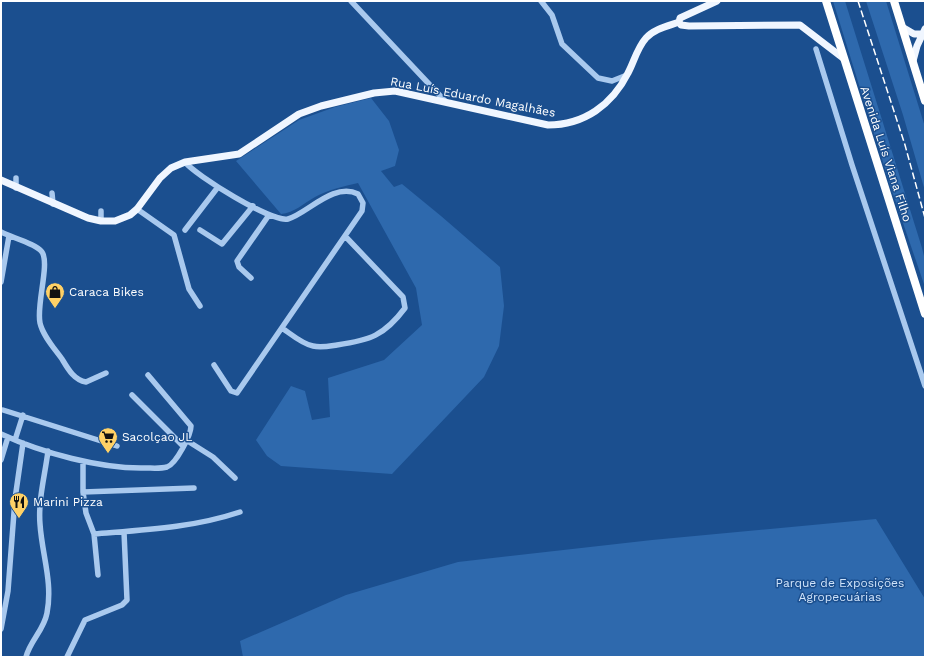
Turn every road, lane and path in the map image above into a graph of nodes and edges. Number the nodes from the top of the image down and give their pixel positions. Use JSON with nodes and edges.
{"nodes":[{"id":1,"x":351,"y":1,"type":"edge"},
{"id":2,"x":541,"y":1,"type":"edge"},
{"id":3,"x":717,"y":1,"type":"edge"},
{"id":4,"x":826,"y":1,"type":"edge"},
{"id":5,"x":894,"y":1,"type":"edge"},
{"id":6,"x":679,"y":22,"type":"junction"},
{"id":7,"x":902,"y":27,"type":"junction"},
{"id":8,"x":924,"y":32,"type":"edge"},
{"id":9,"x":820,"y":39,"type":"junction"},
{"id":10,"x":843,"y":58,"type":"junction"},
{"id":11,"x":913,"y":61,"type":"junction"},
{"id":12,"x":627,"y":74,"type":"junction"},
{"id":13,"x":919,"y":83,"type":"junction"},
{"id":14,"x":925,"y":93,"type":"edge"},
{"id":15,"x":445,"y":101,"type":"junction"},
{"id":16,"x":925,"y":101,"type":"edge"},
{"id":17,"x":185,"y":162,"type":"junction"},
{"id":18,"x":16,"y":178,"type":"dead end"},
{"id":19,"x":1,"y":180,"type":"edge"},
{"id":20,"x":218,"y":187,"type":"junction"},
{"id":21,"x":16,"y":188,"type":"junction"},
{"id":22,"x":52,"y":193,"type":"dead end"},
{"id":23,"x":53,"y":204,"type":"junction"},
{"id":24,"x":253,"y":206,"type":"junction"},
{"id":25,"x":137,"y":209,"type":"junction"},
{"id":26,"x":101,"y":211,"type":"dead end"},
{"id":27,"x":269,"y":215,"type":"junction"},
{"id":28,"x":101,"y":221,"type":"junction"},
{"id":29,"x":185,"y":230,"type":"dead end"},
{"id":30,"x":200,"y":230,"type":"dead end"},
{"id":31,"x":1,"y":232,"type":"edge"},
{"id":32,"x":9,"y":236,"type":"junction"},
{"id":33,"x":345,"y":236,"type":"junction"},
{"id":34,"x":252,"y":278,"type":"dead end"},
{"id":35,"x":1,"y":282,"type":"edge"},
{"id":36,"x":200,"y":306,"type":"dead end"},
{"id":37,"x":925,"y":314,"type":"edge"},
{"id":38,"x":282,"y":328,"type":"junction"},
{"id":39,"x":214,"y":365,"type":"dead end"},
{"id":40,"x":106,"y":373,"type":"dead end"},
{"id":41,"x":148,"y":375,"type":"dead end"},
{"id":42,"x":925,"y":386,"type":"edge"},
{"id":43,"x":132,"y":396,"type":"dead end"},
{"id":44,"x":3,"y":410,"type":"dead end"},
{"id":45,"x":23,"y":415,"type":"junction"},
{"id":46,"x":1,"y":434,"type":"edge"},
{"id":47,"x":8,"y":437,"type":"junction"},
{"id":48,"x":15,"y":440,"type":"junction"},
{"id":49,"x":23,"y":443,"type":"junction"},
{"id":50,"x":185,"y":443,"type":"junction"},
{"id":51,"x":117,"y":446,"type":"dead end"},
{"id":52,"x":48,"y":451,"type":"junction"},
{"id":53,"x":1,"y":460,"type":"edge"},
{"id":54,"x":83,"y":462,"type":"junction"},
{"id":55,"x":235,"y":478,"type":"dead end"},
{"id":56,"x":194,"y":488,"type":"dead end"},
{"id":57,"x":83,"y":492,"type":"junction"},
{"id":58,"x":240,"y":512,"type":"dead end"},
{"id":59,"x":124,"y":532,"type":"junction"},
{"id":60,"x":94,"y":534,"type":"junction"},
{"id":61,"x":98,"y":576,"type":"dead end"},
{"id":62,"x":1,"y":587,"type":"edge"},
{"id":63,"x":8,"y":591,"type":"junction"},
{"id":64,"x":1,"y":629,"type":"edge"},
{"id":65,"x":26,"y":657,"type":"edge"},
{"id":66,"x":67,"y":657,"type":"edge"}],
"edges":[{"from":1,"to":15,"type":"street"},
{"from":2,"to":12,"type":"street"},
{"from":3,"to":6,"type":"main road","name":"Rua Luís Eduardo Magalhães"},
{"from":4,"to":10,"type":"highway","name":"Avenida Luís Viana Filho"},
{"from":5,"to":7,"type":"highway"},
{"from":6,"to":9,"type":"main road"},
{"from":6,"to":12,"type":"main road","name":"Rua Luís Eduardo Magalhães"},
{"from":7,"to":8,"type":"main road"},
{"from":7,"to":11,"type":"highway"},
{"from":8,"to":11,"type":"main road"},
{"from":9,"to":10,"type":"main road"},
{"from":9,"to":42,"type":"street"},
{"from":10,"to":37,"type":"highway","name":"Avenida Luís Viana Filho"},
{"from":11,"to":13,"type":"highway"},
{"from":12,"to":15,"type":"main road","name":"Rua Luís Eduardo Magalhães"},
{"from":13,"to":14,"type":"street"},
{"from":13,"to":16,"type":"highway"},
{"from":15,"to":17,"type":"main road","name":"Rua Luís Eduardo Magalhães"},
{"from":17,"to":20,"type":"street"},
{"from":17,"to":25,"type":"main road","name":"Rua Luís Eduardo Magalhães"},
{"from":18,"to":21,"type":"street"},
{"from":19,"to":21,"type":"main road","name":"Rua Luís Eduardo Magalhães"},
{"from":20,"to":24,"type":"street"},
{"from":20,"to":29,"type":"street"},
{"from":21,"to":23,"type":"main road","name":"Rua Luís Eduardo Magalhães"},
{"from":22,"to":23,"type":"street"},
{"from":23,"to":28,"type":"main road","name":"Rua Luís Eduardo Magalhães"},
{"from":24,"to":27,"type":"street"},
{"from":24,"to":30,"type":"street"},
{"from":25,"to":28,"type":"main road","name":"Rua Luís Eduardo Magalhães"},
{"from":25,"to":36,"type":"street"},
{"from":26,"to":28,"type":"street"},
{"from":27,"to":33,"type":"street"},
{"from":27,"to":34,"type":"street"},
{"from":31,"to":32,"type":"street"},
{"from":32,"to":35,"type":"street"},
{"from":32,"to":40,"type":"street"},
{"from":33,"to":38,"type":"street"},
{"from":33,"to":38,"type":"street"},
{"from":38,"to":39,"type":"street"},
{"from":41,"to":50,"type":"street"},
{"from":43,"to":50,"type":"street"},
{"from":44,"to":45,"type":"street"},
{"from":45,"to":48,"type":"street"},
{"from":45,"to":51,"type":"street"},
{"from":46,"to":47,"type":"street"},
{"from":47,"to":48,"type":"street"},
{"from":47,"to":53,"type":"street"},
{"from":48,"to":49,"type":"street"},
{"from":49,"to":52,"type":"street"},
{"from":49,"to":63,"type":"street"},
{"from":50,"to":54,"type":"street"},
{"from":50,"to":55,"type":"street"},
{"from":52,"to":54,"type":"street"},
{"from":52,"to":65,"type":"street"},
{"from":54,"to":57,"type":"street"},
{"from":56,"to":57,"type":"street"},
{"from":57,"to":60,"type":"street"},
{"from":58,"to":59,"type":"street"},
{"from":59,"to":60,"type":"street"},
{"from":59,"to":66,"type":"street"},
{"from":60,"to":61,"type":"street"},
{"from":62,"to":63,"type":"street"},
{"from":63,"to":64,"type":"street"}]}
